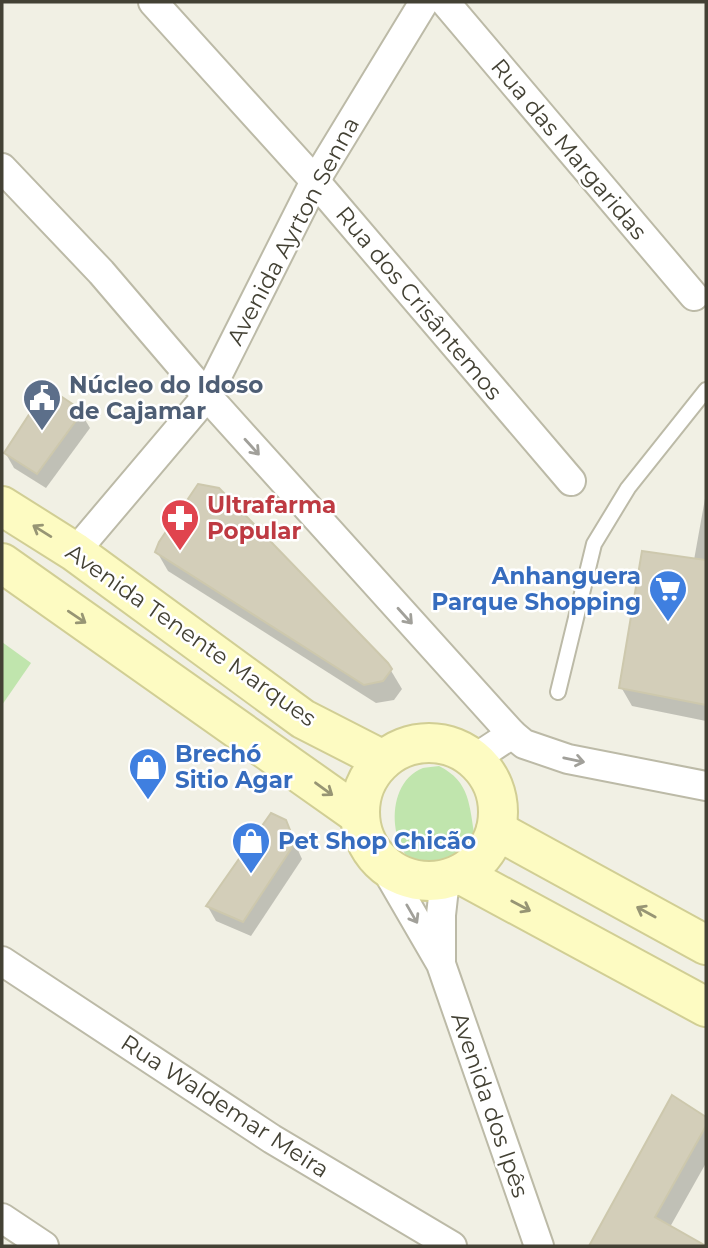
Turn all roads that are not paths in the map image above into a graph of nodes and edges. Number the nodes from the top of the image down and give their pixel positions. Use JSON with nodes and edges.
{"nodes":[{"id":1,"x":153,"y":2,"type":"edge"},
{"id":2,"x":424,"y":2,"type":"edge"},
{"id":3,"x":445,"y":2,"type":"edge"},
{"id":4,"x":2,"y":168,"type":"edge"},
{"id":5,"x":315,"y":181,"type":"junction"},
{"id":6,"x":694,"y":296,"type":"dead end"},
{"id":7,"x":706,"y":390,"type":"edge"},
{"id":8,"x":207,"y":397,"type":"junction"},
{"id":9,"x":570,"y":481,"type":"dead end"},
{"id":10,"x":2,"y":506,"type":"edge"},
{"id":11,"x":75,"y":552,"type":"junction"},
{"id":12,"x":2,"y":563,"type":"edge"},
{"id":13,"x":558,"y":692,"type":"dead end"},
{"id":14,"x":512,"y":734,"type":"junction"},
{"id":15,"x":474,"y":759,"type":"junction"},
{"id":16,"x":383,"y":760,"type":"junction"},
{"id":17,"x":706,"y":786,"type":"edge"},
{"id":18,"x":359,"y":815,"type":"junction"},
{"id":19,"x":496,"y":830,"type":"junction"},
{"id":20,"x":383,"y":864,"type":"junction"},
{"id":21,"x":453,"y":876,"type":"junction"},
{"id":22,"x":706,"y":945,"type":"edge"},
{"id":23,"x":2,"y":961,"type":"edge"},
{"id":24,"x":441,"y":964,"type":"junction"},
{"id":25,"x":706,"y":1007,"type":"edge"},
{"id":26,"x":2,"y":1218,"type":"edge"},
{"id":27,"x":44,"y":1246,"type":"edge"},
{"id":28,"x":452,"y":1246,"type":"edge"},
{"id":29,"x":538,"y":1246,"type":"edge"}],
"edges":[{"from":1,"to":5,"type":"street","name":"Rua dos Crisântemos"},
{"from":2,"to":5,"type":"street","name":"Avenida Ayrton Senna"},
{"from":3,"to":6,"type":"street","name":"Rua das Margaridas"},
{"from":4,"to":8,"type":"street"},
{"from":5,"to":8,"type":"street","name":"Avenida Ayrton Senna"},
{"from":5,"to":9,"type":"street","name":"Rua dos Crisântemos"},
{"from":7,"to":13,"type":"lane"},
{"from":8,"to":11,"type":"street","name":"Avenida Ayrton Senna"},
{"from":8,"to":14,"type":"street","one_way":true},
{"from":11,"to":10,"type":"main road","name":"Avenida Tenente Marques","one_way":true},
{"from":11,"to":16,"type":"main road","name":"Avenida Tenente Marques"},
{"from":12,"to":18,"type":"main road","one_way":true},
{"from":14,"to":15,"type":"street"},
{"from":14,"to":17,"type":"street","one_way":true},
{"from":15,"to":16,"type":"main road"},
{"from":15,"to":19,"type":"main road"},
{"from":16,"to":18,"type":"main road"},
{"from":18,"to":20,"type":"main road"},
{"from":19,"to":21,"type":"main road"},
{"from":22,"to":19,"type":"main road","one_way":true},
{"from":20,"to":21,"type":"main road"},
{"from":20,"to":24,"type":"street","name":"Avenida dos Ipês","one_way":true},
{"from":21,"to":24,"type":"street","name":"Avenida dos Ipês"},
{"from":21,"to":25,"type":"main road","one_way":true},
{"from":23,"to":28,"type":"street","name":"Rua Waldemar Meira"},
{"from":24,"to":29,"type":"street","name":"Avenida dos Ipês"},
{"from":26,"to":27,"type":"street"}]}
